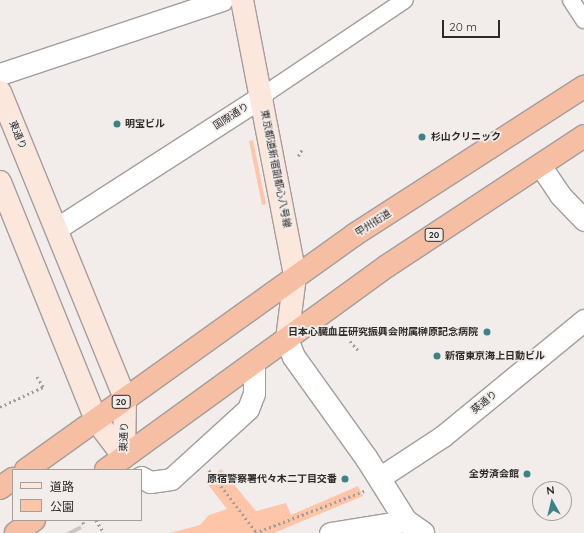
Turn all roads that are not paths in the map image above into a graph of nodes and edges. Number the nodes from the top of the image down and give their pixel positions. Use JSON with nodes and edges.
{"nodes":[{"id":1,"x":222,"y":0,"type":"edge"},
{"id":2,"x":242,"y":0,"type":"edge"},
{"id":3,"x":405,"y":0,"type":"edge"},
{"id":4,"x":571,"y":0,"type":"edge"},
{"id":5,"x":584,"y":20,"type":"edge"},
{"id":6,"x":0,"y":74,"type":"edge"},
{"id":7,"x":584,"y":87,"type":"edge"},
{"id":8,"x":0,"y":92,"type":"edge"},
{"id":9,"x":262,"y":96,"type":"junction"},
{"id":10,"x":584,"y":136,"type":"edge"},
{"id":11,"x":540,"y":165,"type":"junction"},
{"id":12,"x":0,"y":182,"type":"edge"},
{"id":13,"x":584,"y":220,"type":"edge"},
{"id":14,"x":56,"y":229,"type":"junction"},
{"id":15,"x":295,"y":276,"type":"junction"},
{"id":16,"x":582,"y":324,"type":"edge"},
{"id":17,"x":287,"y":339,"type":"junction"},
{"id":18,"x":254,"y":362,"type":"junction"},
{"id":19,"x":125,"y":399,"type":"junction"},
{"id":20,"x":96,"y":420,"type":"junction"},
{"id":21,"x":129,"y":464,"type":"edge"},
{"id":22,"x":27,"y":469,"type":"edge"},
{"id":23,"x":110,"y":469,"type":"edge"},
{"id":24,"x":142,"y":478,"type":"edge"},
{"id":25,"x":12,"y":480,"type":"edge"},
{"id":26,"x":375,"y":483,"type":"junction"},
{"id":27,"x":0,"y":488,"type":"edge"},
{"id":28,"x":33,"y":521,"type":"edge"},
{"id":29,"x":412,"y":528,"type":"edge"},
{"id":30,"x":16,"y":533,"type":"edge"},
{"id":31,"x":330,"y":533,"type":"edge"}],
"edges":[{"from":1,"to":6,"type":"street"},
{"from":2,"to":9,"type":"main road","name":"東京都道新宿副都心八号線"},
{"from":3,"to":9,"type":"street","name":"国際通り"},
{"from":4,"to":5,"type":"street"},
{"from":7,"to":15,"type":"highway","name":"甲州街道","number":"20"},
{"from":8,"to":14,"type":"main road","name":"東通り"},
{"from":9,"to":14,"type":"street","name":"国際通り"},
{"from":9,"to":15,"type":"main road","name":"東京都道新宿副都心八号線"},
{"from":10,"to":11,"type":"highway","number":"20"},
{"from":11,"to":13,"type":"street"},
{"from":11,"to":17,"type":"highway","number":"20"},
{"from":12,"to":20,"type":"main road","name":"東通り"},
{"from":14,"to":19,"type":"main road","name":"東通り"},
{"from":15,"to":17,"type":"main road","name":"東京都道新宿副都心八号線"},
{"from":15,"to":19,"type":"highway","name":"甲州街道","number":"20"},
{"from":16,"to":26,"type":"street","name":"葵通り"},
{"from":17,"to":18,"type":"highway","number":"20"},
{"from":17,"to":26,"type":"street"},
{"from":18,"to":21,"type":"highway","number":"20"},
{"from":18,"to":24,"type":"street"},
{"from":19,"to":20,"type":"highway","number":"20"},
{"from":19,"to":21,"type":"main road","name":"東通り"},
{"from":20,"to":21,"type":"main road","name":"東通り"},
{"from":20,"to":22,"type":"highway","number":"20"},
{"from":21,"to":23,"type":"highway","number":"20"},
{"from":25,"to":27,"type":"highway"},
{"from":26,"to":29,"type":"street"},
{"from":28,"to":30,"type":"highway"},
{"from":29,"to":31,"type":"street"}]}
